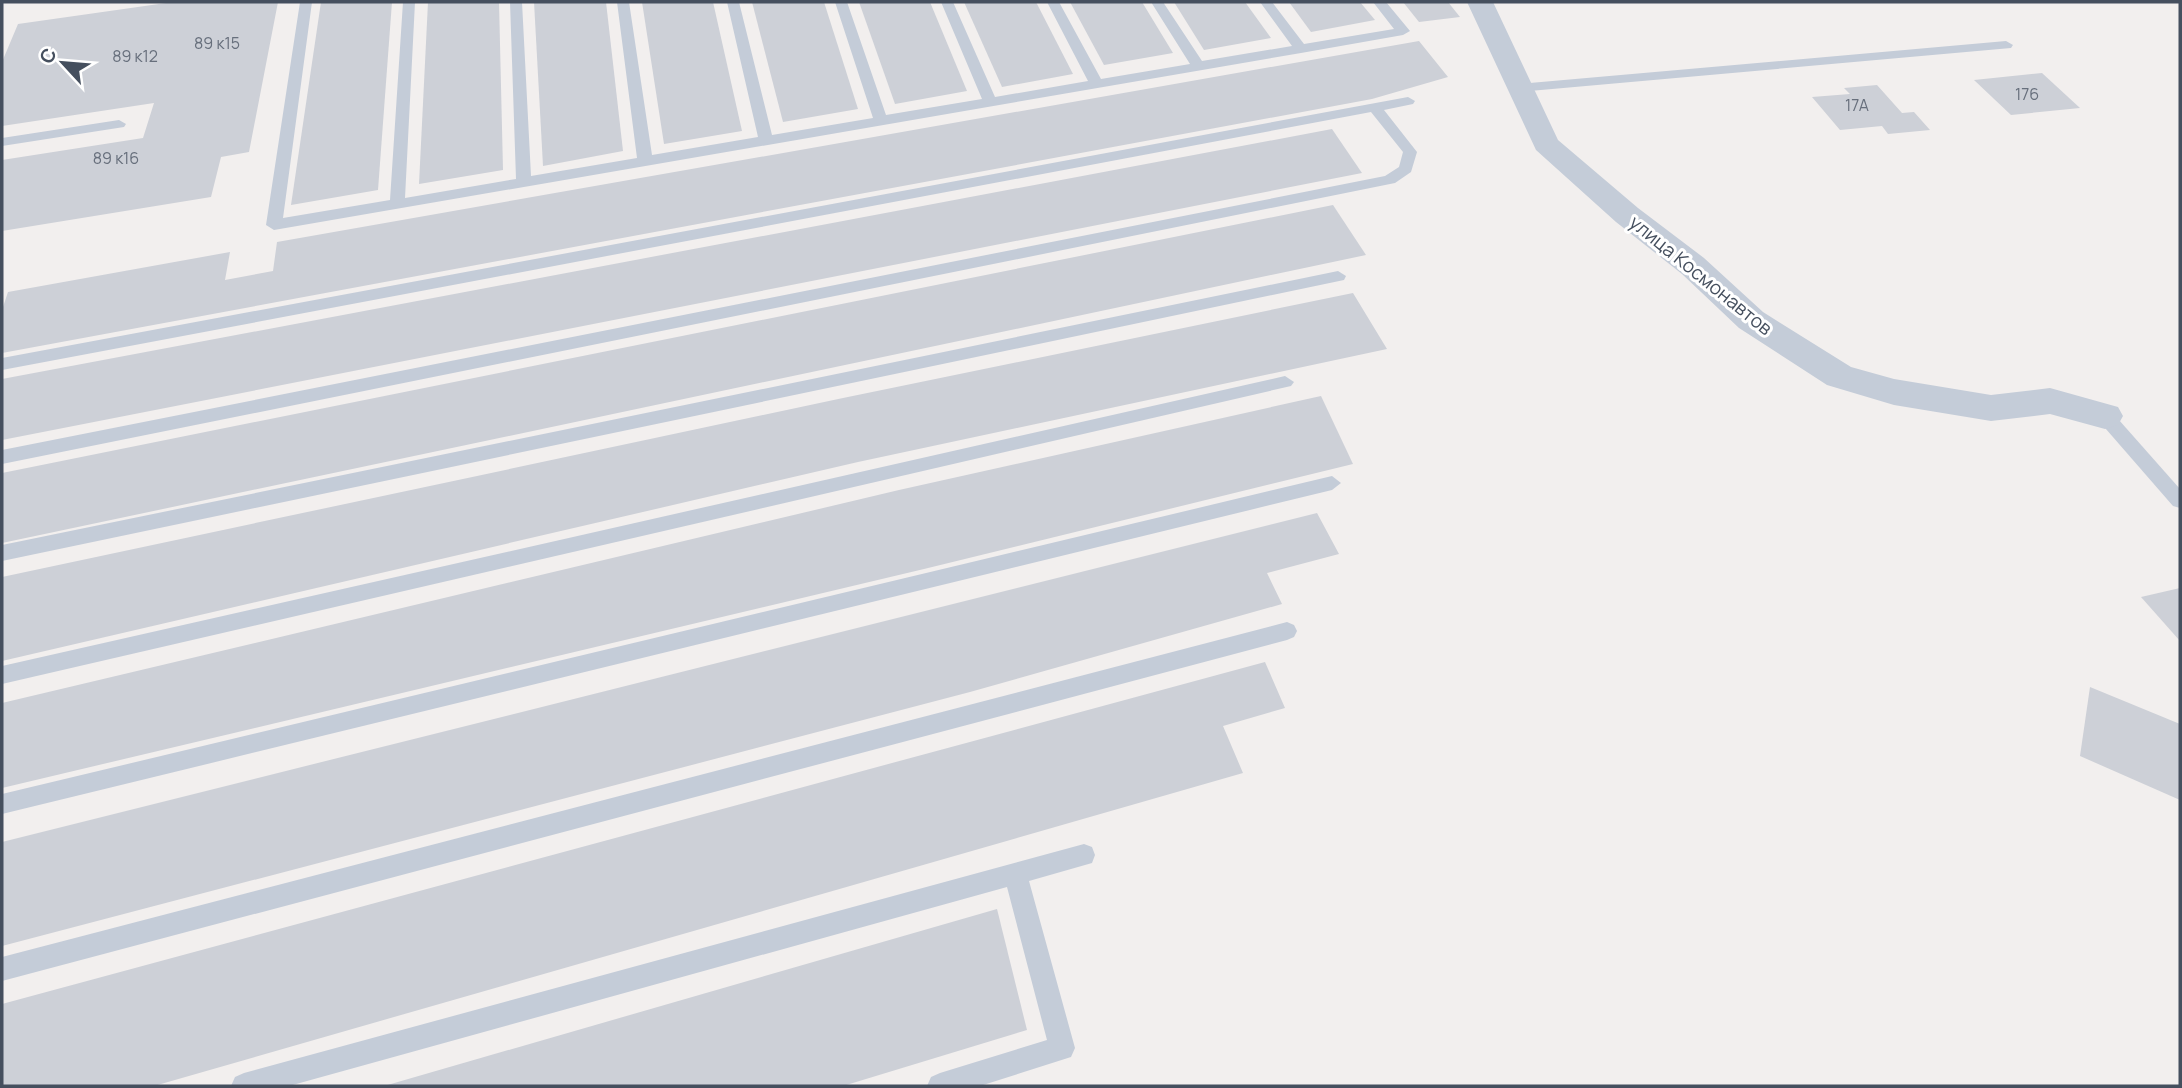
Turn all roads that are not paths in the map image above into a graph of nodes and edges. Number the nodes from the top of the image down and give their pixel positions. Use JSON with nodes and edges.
{"nodes":[{"id":1,"x":306,"y":2,"type":"edge"},
{"id":2,"x":409,"y":2,"type":"edge"},
{"id":3,"x":516,"y":2,"type":"edge"},
{"id":4,"x":623,"y":2,"type":"edge"},
{"id":5,"x":733,"y":2,"type":"edge"},
{"id":6,"x":841,"y":2,"type":"edge"},
{"id":7,"x":947,"y":2,"type":"edge"},
{"id":8,"x":1053,"y":2,"type":"edge"},
{"id":9,"x":1157,"y":2,"type":"edge"},
{"id":10,"x":1266,"y":2,"type":"edge"},
{"id":11,"x":1379,"y":2,"type":"edge"},
{"id":12,"x":1480,"y":2,"type":"edge"},
{"id":13,"x":2006,"y":45,"type":"dead end"},
{"id":14,"x":1301,"y":49,"type":"junction"},
{"id":15,"x":1198,"y":66,"type":"junction"},
{"id":16,"x":1097,"y":84,"type":"junction"},
{"id":17,"x":1519,"y":88,"type":"junction"},
{"id":18,"x":1408,"y":101,"type":"dead end"},
{"id":19,"x":990,"y":102,"type":"junction"},
{"id":20,"x":1374,"y":107,"type":"junction"},
{"id":21,"x":881,"y":121,"type":"junction"},
{"id":22,"x":119,"y":124,"type":"dead end"},
{"id":23,"x":766,"y":141,"type":"junction"},
{"id":24,"x":2,"y":142,"type":"edge"},
{"id":25,"x":645,"y":161,"type":"junction"},
{"id":26,"x":524,"y":182,"type":"junction"},
{"id":27,"x":397,"y":204,"type":"junction"},
{"id":28,"x":1338,"y":276,"type":"dead end"},
{"id":29,"x":2,"y":364,"type":"edge"},
{"id":30,"x":1285,"y":382,"type":"dead end"},
{"id":31,"x":2105,"y":415,"type":"joint"},
{"id":32,"x":2,"y":457,"type":"edge"},
{"id":33,"x":1332,"y":483,"type":"dead end"},
{"id":34,"x":2180,"y":501,"type":"edge"},
{"id":35,"x":2,"y":553,"type":"edge"},
{"id":36,"x":1287,"y":631,"type":"dead end"},
{"id":37,"x":2,"y":675,"type":"edge"},
{"id":38,"x":2,"y":804,"type":"edge"},
{"id":39,"x":1084,"y":855,"type":"dead end"},
{"id":40,"x":1016,"y":874,"type":"junction"},
{"id":41,"x":2,"y":969,"type":"edge"},
{"id":42,"x":244,"y":1086,"type":"edge"},
{"id":43,"x":940,"y":1086,"type":"edge"}],
"edges":[{"from":1,"to":27,"type":"lane"},
{"from":2,"to":27,"type":"lane"},
{"from":3,"to":26,"type":"lane"},
{"from":4,"to":25,"type":"lane"},
{"from":5,"to":23,"type":"lane"},
{"from":6,"to":21,"type":"lane"},
{"from":7,"to":19,"type":"lane"},
{"from":8,"to":16,"type":"lane"},
{"from":9,"to":15,"type":"lane"},
{"from":10,"to":14,"type":"lane"},
{"from":11,"to":14,"type":"lane"},
{"from":12,"to":17,"type":"street","name":"улица Космонавтов"},
{"from":13,"to":17,"type":"lane"},
{"from":14,"to":15,"type":"lane"},
{"from":15,"to":16,"type":"lane"},
{"from":16,"to":19,"type":"lane"},
{"from":17,"to":31,"type":"street","name":"улица Космонавтов"},
{"from":18,"to":20,"type":"lane"},
{"from":19,"to":21,"type":"lane"},
{"from":20,"to":29,"type":"lane"},
{"from":20,"to":32,"type":"lane"},
{"from":21,"to":23,"type":"lane"},
{"from":22,"to":24,"type":"lane"},
{"from":23,"to":25,"type":"lane"},
{"from":25,"to":26,"type":"lane"},
{"from":26,"to":27,"type":"lane"},
{"from":28,"to":35,"type":"lane"},
{"from":30,"to":37,"type":"lane"},
{"from":31,"to":34,"type":"lane"},
{"from":33,"to":38,"type":"lane"},
{"from":36,"to":41,"type":"lane"},
{"from":39,"to":40,"type":"lane"},
{"from":40,"to":42,"type":"lane"},
{"from":40,"to":43,"type":"lane"}]}
